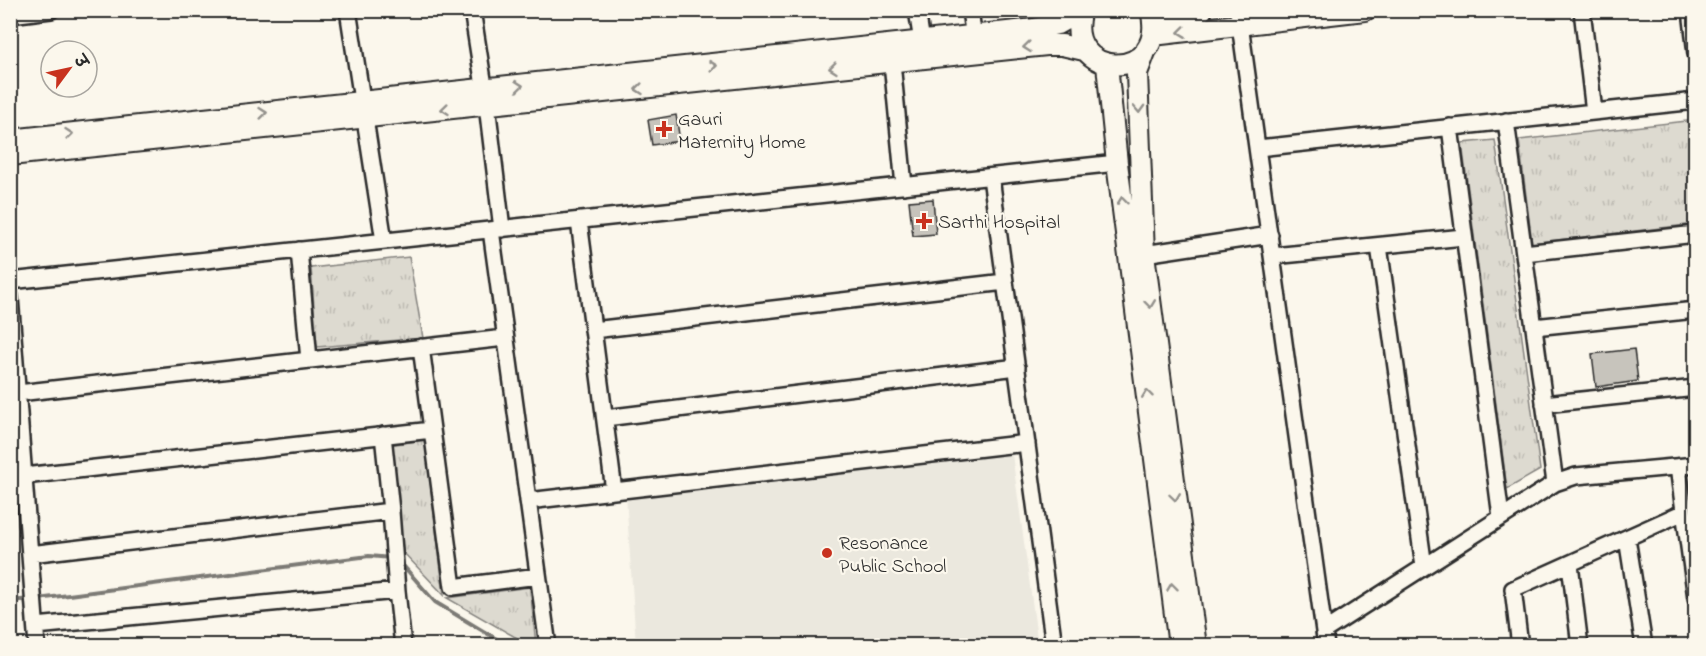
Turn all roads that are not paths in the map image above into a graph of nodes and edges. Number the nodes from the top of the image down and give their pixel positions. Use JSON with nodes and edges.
{"nodes":[{"id":1,"x":51,"y":10,"type":"edge"},
{"id":2,"x":348,"y":10,"type":"edge"},
{"id":3,"x":472,"y":10,"type":"edge"},
{"id":4,"x":917,"y":10,"type":"edge"},
{"id":5,"x":970,"y":10,"type":"edge"},
{"id":6,"x":1202,"y":10,"type":"edge"},
{"id":7,"x":1365,"y":10,"type":"edge"},
{"id":8,"x":1582,"y":10,"type":"edge"},
{"id":9,"x":1691,"y":10,"type":"edge"},
{"id":10,"x":1080,"y":11,"type":"edge"},
{"id":11,"x":1151,"y":11,"type":"edge"},
{"id":12,"x":10,"y":15,"type":"edge"},
{"id":13,"x":1239,"y":17,"type":"edge"},
{"id":14,"x":922,"y":42,"type":"junction"},
{"id":15,"x":975,"y":44,"type":"junction"},
{"id":16,"x":1149,"y":44,"type":"junction"},
{"id":17,"x":1084,"y":50,"type":"junction"},
{"id":18,"x":891,"y":54,"type":"junction"},
{"id":19,"x":1695,"y":54,"type":"edge"},
{"id":20,"x":1107,"y":65,"type":"junction"},
{"id":21,"x":485,"y":97,"type":"junction"},
{"id":22,"x":1695,"y":101,"type":"edge"},
{"id":23,"x":364,"y":110,"type":"junction"},
{"id":24,"x":1594,"y":112,"type":"junction"},
{"id":25,"x":1506,"y":121,"type":"junction"},
{"id":26,"x":1450,"y":128,"type":"junction"},
{"id":27,"x":10,"y":140,"type":"edge"},
{"id":28,"x":1258,"y":148,"type":"junction"},
{"id":29,"x":10,"y":155,"type":"edge"},
{"id":30,"x":1117,"y":163,"type":"junction"},
{"id":31,"x":991,"y":177,"type":"junction"},
{"id":32,"x":904,"y":186,"type":"junction"},
{"id":33,"x":579,"y":220,"type":"junction"},
{"id":34,"x":496,"y":229,"type":"junction"},
{"id":35,"x":1695,"y":234,"type":"edge"},
{"id":36,"x":1270,"y":235,"type":"junction"},
{"id":37,"x":1464,"y":237,"type":"junction"},
{"id":38,"x":384,"y":242,"type":"junction"},
{"id":39,"x":1379,"y":246,"type":"junction"},
{"id":40,"x":299,"y":250,"type":"junction"},
{"id":41,"x":1524,"y":253,"type":"junction"},
{"id":42,"x":1144,"y":254,"type":"junction"},
{"id":43,"x":1273,"y":256,"type":"junction"},
{"id":44,"x":10,"y":281,"type":"edge"},
{"id":45,"x":1005,"y":282,"type":"junction"},
{"id":46,"x":10,"y":297,"type":"edge"},
{"id":47,"x":1695,"y":310,"type":"edge"},
{"id":48,"x":1534,"y":327,"type":"junction"},
{"id":49,"x":593,"y":330,"type":"junction"},
{"id":50,"x":506,"y":338,"type":"junction"},
{"id":51,"x":421,"y":347,"type":"junction"},
{"id":52,"x":309,"y":360,"type":"junction"},
{"id":53,"x":1017,"y":367,"type":"junction"},
{"id":54,"x":1695,"y":388,"type":"edge"},
{"id":55,"x":18,"y":393,"type":"junction"},
{"id":56,"x":1544,"y":404,"type":"junction"},
{"id":57,"x":605,"y":418,"type":"junction"},
{"id":58,"x":432,"y":430,"type":"junction"},
{"id":59,"x":383,"y":435,"type":"junction"},
{"id":60,"x":1027,"y":443,"type":"junction"},
{"id":61,"x":1695,"y":465,"type":"edge"},
{"id":62,"x":1678,"y":467,"type":"junction"},
{"id":63,"x":24,"y":476,"type":"junction"},
{"id":64,"x":1555,"y":483,"type":"junction"},
{"id":65,"x":614,"y":490,"type":"junction"},
{"id":66,"x":528,"y":501,"type":"junction"},
{"id":67,"x":391,"y":511,"type":"junction"},
{"id":68,"x":1684,"y":512,"type":"junction"},
{"id":69,"x":1501,"y":518,"type":"junction"},
{"id":70,"x":1627,"y":538,"type":"junction"},
{"id":71,"x":30,"y":554,"type":"junction"},
{"id":72,"x":1570,"y":564,"type":"junction"},
{"id":73,"x":1424,"y":567,"type":"junction"},
{"id":74,"x":538,"y":576,"type":"junction"},
{"id":75,"x":397,"y":591,"type":"junction"},
{"id":76,"x":1695,"y":598,"type":"edge"},
{"id":77,"x":36,"y":626,"type":"junction"},
{"id":78,"x":1325,"y":638,"type":"edge"},
{"id":79,"x":37,"y":645,"type":"edge"},
{"id":80,"x":403,"y":645,"type":"edge"},
{"id":81,"x":548,"y":645,"type":"edge"},
{"id":82,"x":1054,"y":645,"type":"edge"},
{"id":83,"x":1179,"y":645,"type":"edge"},
{"id":84,"x":1196,"y":645,"type":"edge"},
{"id":85,"x":1520,"y":645,"type":"edge"},
{"id":86,"x":1580,"y":645,"type":"edge"},
{"id":87,"x":1644,"y":645,"type":"edge"}],
"edges":[{"from":1,"to":12,"type":"street"},
{"from":2,"to":23,"type":"street"},
{"from":3,"to":21,"type":"street"},
{"from":4,"to":14,"type":"street"},
{"from":5,"to":15,"type":"street"},
{"from":6,"to":11,"type":"street"},
{"from":7,"to":13,"type":"street"},
{"from":8,"to":24,"type":"street"},
{"from":9,"to":19,"type":"street"},
{"from":10,"to":15,"type":"street"},
{"from":10,"to":17,"type":"street"},
{"from":11,"to":16,"type":"street"},
{"from":13,"to":16,"type":"street","one_way":true},
{"from":13,"to":28,"type":"street"},
{"from":14,"to":15,"type":"street"},
{"from":14,"to":18,"type":"street"},
{"from":17,"to":15,"type":"street","one_way":true},
{"from":15,"to":18,"type":"street"},
{"from":16,"to":20,"type":"street"},
{"from":16,"to":42,"type":"street","one_way":true},
{"from":17,"to":20,"type":"street"},
{"from":18,"to":21,"type":"street"},
{"from":18,"to":32,"type":"street"},
{"from":20,"to":30,"type":"street"},
{"from":21,"to":23,"type":"street"},
{"from":21,"to":34,"type":"street"},
{"from":22,"to":24,"type":"street"},
{"from":27,"to":23,"type":"street","one_way":true},
{"from":23,"to":29,"type":"street"},
{"from":23,"to":38,"type":"street"},
{"from":24,"to":25,"type":"street"},
{"from":25,"to":26,"type":"street"},
{"from":25,"to":41,"type":"street"},
{"from":26,"to":28,"type":"street"},
{"from":26,"to":37,"type":"street"},
{"from":28,"to":36,"type":"street"},
{"from":30,"to":31,"type":"street"},
{"from":83,"to":30,"type":"street","one_way":true},
{"from":31,"to":32,"type":"street"},
{"from":31,"to":45,"type":"street"},
{"from":32,"to":33,"type":"street"},
{"from":33,"to":34,"type":"street"},
{"from":33,"to":49,"type":"street"},
{"from":34,"to":38,"type":"street"},
{"from":34,"to":50,"type":"street"},
{"from":35,"to":41,"type":"street"},
{"from":36,"to":42,"type":"street"},
{"from":36,"to":43,"type":"street"},
{"from":37,"to":39,"type":"street"},
{"from":37,"to":69,"type":"street"},
{"from":38,"to":40,"type":"street"},
{"from":39,"to":43,"type":"street"},
{"from":39,"to":73,"type":"street"},
{"from":40,"to":44,"type":"street"},
{"from":40,"to":52,"type":"street"},
{"from":41,"to":48,"type":"street"},
{"from":42,"to":84,"type":"street","one_way":true},
{"from":43,"to":78,"type":"street"},
{"from":45,"to":49,"type":"street"},
{"from":45,"to":53,"type":"street"},
{"from":46,"to":55,"type":"street"},
{"from":47,"to":48,"type":"street"},
{"from":48,"to":56,"type":"street"},
{"from":49,"to":57,"type":"street"},
{"from":50,"to":51,"type":"street"},
{"from":50,"to":66,"type":"street"},
{"from":51,"to":52,"type":"street"},
{"from":51,"to":58,"type":"street"},
{"from":52,"to":55,"type":"street"},
{"from":53,"to":57,"type":"street"},
{"from":53,"to":60,"type":"street"},
{"from":54,"to":56,"type":"street"},
{"from":55,"to":63,"type":"street"},
{"from":56,"to":64,"type":"street"},
{"from":57,"to":65,"type":"street"},
{"from":58,"to":59,"type":"street"},
{"from":58,"to":74,"type":"street"},
{"from":59,"to":63,"type":"street"},
{"from":59,"to":67,"type":"street"},
{"from":60,"to":65,"type":"street"},
{"from":60,"to":82,"type":"street"},
{"from":61,"to":62,"type":"street"},
{"from":62,"to":64,"type":"street"},
{"from":62,"to":68,"type":"street"},
{"from":63,"to":71,"type":"street"},
{"from":64,"to":69,"type":"street"},
{"from":65,"to":66,"type":"street"},
{"from":66,"to":74,"type":"street"},
{"from":67,"to":71,"type":"street"},
{"from":67,"to":75,"type":"street"},
{"from":68,"to":70,"type":"street"},
{"from":68,"to":76,"type":"street"},
{"from":69,"to":73,"type":"street"},
{"from":70,"to":72,"type":"street"},
{"from":70,"to":87,"type":"street"},
{"from":71,"to":77,"type":"street"},
{"from":72,"to":85,"type":"street"},
{"from":72,"to":86,"type":"street"},
{"from":73,"to":78,"type":"street"},
{"from":74,"to":81,"type":"street"},
{"from":75,"to":77,"type":"street"},
{"from":75,"to":80,"type":"street"},
{"from":77,"to":79,"type":"street"}]}
